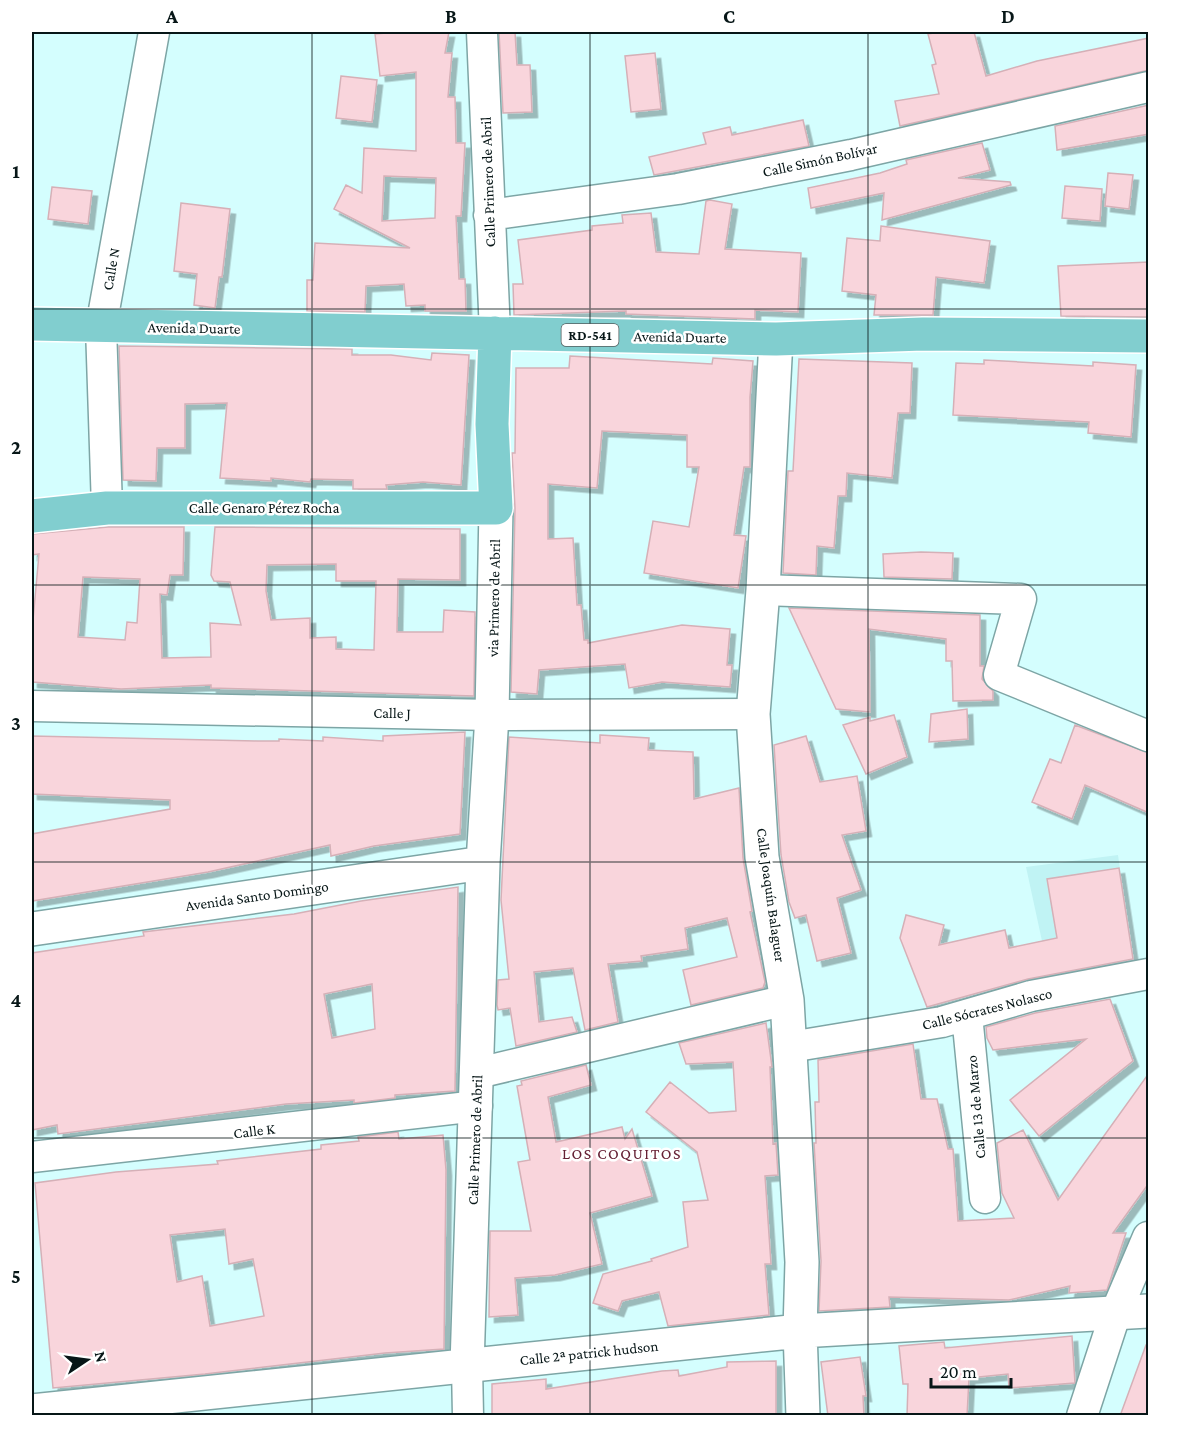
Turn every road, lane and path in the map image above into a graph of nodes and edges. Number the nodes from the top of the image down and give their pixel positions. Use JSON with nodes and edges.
{"nodes":[{"id":1,"x":154,"y":32,"type":"edge"},
{"id":2,"x":482,"y":32,"type":"edge"},
{"id":3,"x":1149,"y":87,"type":"edge"},
{"id":4,"x":489,"y":215,"type":"junction"},
{"id":5,"x":32,"y":324,"type":"edge"},
{"id":6,"x":100,"y":327,"type":"junction"},
{"id":7,"x":495,"y":333,"type":"junction"},
{"id":8,"x":1149,"y":336,"type":"edge"},
{"id":9,"x":776,"y":339,"type":"junction"},
{"id":10,"x":107,"y":508,"type":"junction"},
{"id":11,"x":496,"y":508,"type":"junction"},
{"id":12,"x":32,"y":516,"type":"edge"},
{"id":13,"x":763,"y":590,"type":"junction"},
{"id":14,"x":32,"y":706,"type":"edge"},
{"id":15,"x":753,"y":714,"type":"junction"},
{"id":16,"x":492,"y":715,"type":"junction"},
{"id":17,"x":1149,"y":736,"type":"edge"},
{"id":18,"x":483,"y":863,"type":"junction"},
{"id":19,"x":32,"y":929,"type":"edge"},
{"id":20,"x":1149,"y":974,"type":"edge"},
{"id":21,"x":787,"y":1000,"type":"junction"},
{"id":22,"x":967,"y":1015,"type":"junction"},
{"id":23,"x":790,"y":1047,"type":"junction"},
{"id":24,"x":478,"y":1073,"type":"junction"},
{"id":25,"x":477,"y":1106,"type":"junction"},
{"id":26,"x":32,"y":1157,"type":"edge"},
{"id":27,"x":985,"y":1198,"type":"dead end"},
{"id":28,"x":1149,"y":1237,"type":"edge"},
{"id":29,"x":1149,"y":1311,"type":"edge"},
{"id":30,"x":1116,"y":1312,"type":"junction"},
{"id":31,"x":800,"y":1331,"type":"junction"},
{"id":32,"x":467,"y":1366,"type":"junction"},
{"id":33,"x":32,"y":1411,"type":"edge"},
{"id":34,"x":468,"y":1416,"type":"edge"},
{"id":35,"x":803,"y":1416,"type":"edge"},
{"id":36,"x":1082,"y":1416,"type":"edge"}],
"edges":[{"from":1,"to":6,"type":"street","name":"Calle N"},
{"from":2,"to":4,"type":"street","name":"Calle Primero de Abril"},
{"from":3,"to":4,"type":"street","name":"Calle Simón Bolívar"},
{"from":4,"to":7,"type":"street","name":"Calle Primero de Abril"},
{"from":5,"to":6,"type":"main road","name":"Avenida Duarte","number":"RD-541"},
{"from":6,"to":7,"type":"main road","name":"Avenida Duarte","number":"RD-541"},
{"from":6,"to":10,"type":"street","name":"Calle N"},
{"from":7,"to":9,"type":"main road","name":"Avenida Duarte","number":"RD-541"},
{"from":7,"to":11,"type":"main road","name":"via Primero de Abril"},
{"from":8,"to":9,"type":"main road","name":"Avenida Duarte","number":"RD-541"},
{"from":9,"to":13,"type":"main road","name":"Calle Joaquín Balaguer"},
{"from":10,"to":11,"type":"main road","name":"Calle Genaro Pérez Rocha"},
{"from":10,"to":12,"type":"main road","name":"Calle Genaro Pérez Rocha"},
{"from":11,"to":16,"type":"main road","name":"via Primero de Abril"},
{"from":13,"to":15,"type":"main road","name":"Calle Joaquín Balaguer"},
{"from":13,"to":17,"type":"street"},
{"from":14,"to":16,"type":"street","name":"Calle J"},
{"from":15,"to":16,"type":"street","name":"Calle J"},
{"from":15,"to":21,"type":"main road","name":"Calle Joaquín Balaguer"},
{"from":16,"to":18,"type":"main road","name":"via Primero de Abril"},
{"from":18,"to":19,"type":"main road","name":"Avenida Santo Domingo"},
{"from":18,"to":24,"type":"main road","name":"Calle Primero de Abril"},
{"from":20,"to":22,"type":"street","name":"Calle Sócrates Nolasco"},
{"from":21,"to":23,"type":"main road","name":"Calle Joaquín Balaguer"},
{"from":21,"to":24,"type":"street"},
{"from":22,"to":23,"type":"street","name":"Calle Sócrates Nolasco"},
{"from":22,"to":27,"type":"street","name":"Calle 13 de Marzo"},
{"from":23,"to":31,"type":"main road","name":"Calle Joaquín Balaguer"},
{"from":24,"to":25,"type":"main road","name":"Calle Primero de Abril"},
{"from":25,"to":26,"type":"street","name":"Calle K"},
{"from":25,"to":32,"type":"main road","name":"Calle Primero de Abril"},
{"from":28,"to":30,"type":"street"},
{"from":29,"to":30,"type":"main road","name":"Calle 2ª patrick hudson"},
{"from":30,"to":31,"type":"main road","name":"Calle 2ª patrick hudson"},
{"from":30,"to":36,"type":"street"},
{"from":31,"to":32,"type":"main road","name":"Calle 2ª patrick hudson"},
{"from":31,"to":35,"type":"main road","name":"Calle Joaquín Balaguer"},
{"from":32,"to":33,"type":"main road","name":"Calle 2ª patrick hudson"},
{"from":32,"to":34,"type":"street","name":"Calle Primero de Abril"}]}
